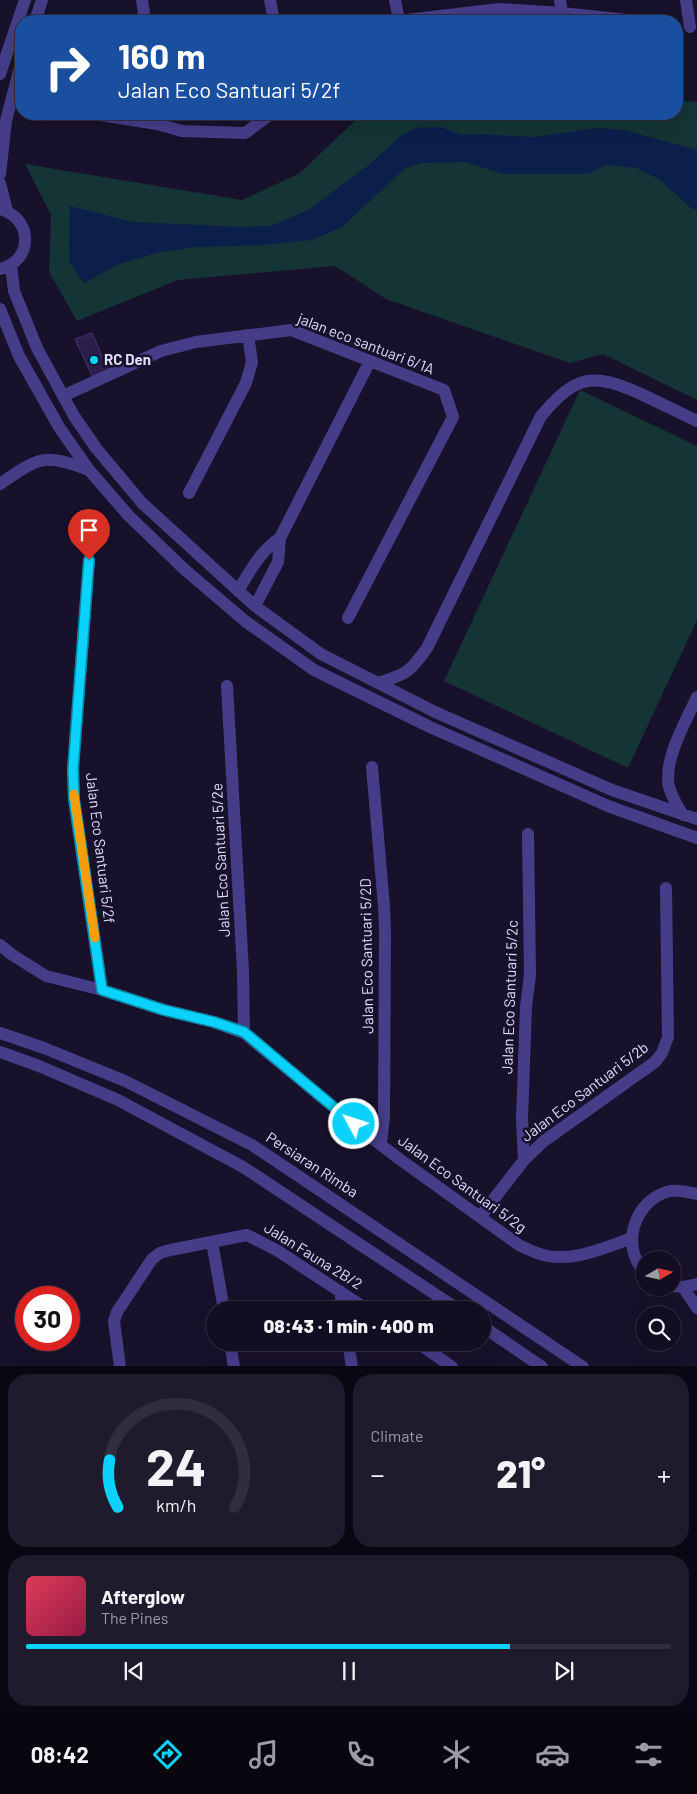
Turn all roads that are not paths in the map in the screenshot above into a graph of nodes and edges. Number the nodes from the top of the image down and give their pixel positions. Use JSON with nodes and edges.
{"nodes":[{"id":1,"x":25,"y":0,"type":"edge"},
{"id":2,"x":42,"y":0,"type":"edge"},
{"id":3,"x":142,"y":0,"type":"edge"},
{"id":4,"x":270,"y":0,"type":"edge"},
{"id":5,"x":395,"y":0,"type":"edge"},
{"id":6,"x":686,"y":0,"type":"edge"},
{"id":7,"x":561,"y":6,"type":"edge"},
{"id":8,"x":20,"y":15,"type":"edge"},
{"id":9,"x":37,"y":15,"type":"edge"},
{"id":10,"x":144,"y":15,"type":"edge"},
{"id":11,"x":273,"y":15,"type":"edge"},
{"id":12,"x":397,"y":15,"type":"edge"},
{"id":13,"x":448,"y":15,"type":"edge"},
{"id":14,"x":607,"y":15,"type":"edge"},
{"id":15,"x":694,"y":28,"type":"edge"},
{"id":16,"x":15,"y":30,"type":"edge"},
{"id":17,"x":0,"y":74,"type":"edge"},
{"id":18,"x":15,"y":86,"type":"edge"},
{"id":19,"x":159,"y":120,"type":"edge"},
{"id":20,"x":263,"y":120,"type":"edge"},
{"id":21,"x":0,"y":174,"type":"edge"},
{"id":22,"x":0,"y":183,"type":"edge"},
{"id":23,"x":4,"y":210,"type":"edge"},
{"id":24,"x":6,"y":267,"type":"edge"},
{"id":25,"x":0,"y":309,"type":"edge"},
{"id":26,"x":248,"y":336,"type":"junction"},
{"id":27,"x":370,"y":361,"type":"junction"},
{"id":28,"x":63,"y":396,"type":"junction"},
{"id":29,"x":697,"y":421,"type":"edge"},
{"id":30,"x":89,"y":470,"type":"junction"},
{"id":31,"x":0,"y":484,"type":"edge"},
{"id":32,"x":189,"y":493,"type":"dead end"},
{"id":33,"x":280,"y":538,"type":"junction"},
{"id":34,"x":89,"y":560,"type":"dead end"},
{"id":35,"x":238,"y":591,"type":"junction"},
{"id":36,"x":255,"y":606,"type":"junction"},
{"id":37,"x":348,"y":618,"type":"dead end"},
{"id":38,"x":378,"y":683,"type":"junction"},
{"id":39,"x":227,"y":686,"type":"dead end"},
{"id":40,"x":697,"y":697,"type":"edge"},
{"id":41,"x":372,"y":767,"type":"dead end"},
{"id":42,"x":683,"y":815,"type":"junction"},
{"id":43,"x":697,"y":819,"type":"edge"},
{"id":44,"x":528,"y":834,"type":"dead end"},
{"id":45,"x":697,"y":838,"type":"edge"},
{"id":46,"x":666,"y":888,"type":"dead end"},
{"id":47,"x":0,"y":945,"type":"edge"},
{"id":48,"x":102,"y":990,"type":"junction"},
{"id":49,"x":244,"y":1032,"type":"junction"},
{"id":50,"x":0,"y":1033,"type":"edge"},
{"id":51,"x":0,"y":1052,"type":"edge"},
{"id":52,"x":381,"y":1144,"type":"junction"},
{"id":53,"x":524,"y":1160,"type":"junction"},
{"id":54,"x":693,"y":1191,"type":"edge"},
{"id":55,"x":480,"y":1217,"type":"junction"},
{"id":56,"x":632,"y":1238,"type":"junction"},
{"id":57,"x":212,"y":1242,"type":"junction"},
{"id":58,"x":601,"y":1249,"type":"junction"},
{"id":59,"x":634,"y":1254,"type":"junction"},
{"id":60,"x":636,"y":1257,"type":"edge"},
{"id":61,"x":697,"y":1284,"type":"edge"},
{"id":62,"x":681,"y":1287,"type":"edge"},
{"id":63,"x":340,"y":1290,"type":"junction"},
{"id":64,"x":681,"y":1290,"type":"edge"},
{"id":65,"x":222,"y":1301,"type":"edge"},
{"id":66,"x":342,"y":1301,"type":"edge"},
{"id":67,"x":355,"y":1301,"type":"edge"},
{"id":68,"x":445,"y":1301,"type":"edge"},
{"id":69,"x":697,"y":1308,"type":"edge"},
{"id":70,"x":491,"y":1332,"type":"edge"},
{"id":71,"x":232,"y":1351,"type":"edge"},
{"id":72,"x":350,"y":1351,"type":"edge"},
{"id":73,"x":430,"y":1351,"type":"edge"},
{"id":74,"x":120,"y":1366,"type":"edge"},
{"id":75,"x":234,"y":1366,"type":"edge"},
{"id":76,"x":352,"y":1366,"type":"edge"},
{"id":77,"x":452,"y":1366,"type":"edge"},
{"id":78,"x":542,"y":1366,"type":"edge"},
{"id":79,"x":583,"y":1366,"type":"edge"}],
"edges":[{"from":1,"to":8,"type":"street"},
{"from":2,"to":9,"type":"street"},
{"from":3,"to":10,"type":"street"},
{"from":4,"to":11,"type":"street"},
{"from":5,"to":12,"type":"street"},
{"from":6,"to":15,"type":"street"},
{"from":7,"to":13,"type":"street"},
{"from":7,"to":14,"type":"street"},
{"from":16,"to":17,"type":"street"},
{"from":18,"to":21,"type":"street"},
{"from":19,"to":20,"type":"street"},
{"from":22,"to":23,"type":"street"},
{"from":23,"to":24,"type":"street"},
{"from":24,"to":28,"type":"street"},
{"from":25,"to":30,"type":"street"},
{"from":26,"to":27,"type":"street","name":"jalan eco santuari 6/1A"},
{"from":26,"to":28,"type":"street","name":"jalan eco santuari 6/1A"},
{"from":26,"to":32,"type":"street"},
{"from":27,"to":33,"type":"street"},
{"from":27,"to":37,"type":"street","name":"jalan eco santuari 6/1A"},
{"from":28,"to":35,"type":"street"},
{"from":29,"to":38,"type":"street"},
{"from":30,"to":31,"type":"street"},
{"from":30,"to":45,"type":"street"},
{"from":33,"to":35,"type":"street"},
{"from":33,"to":36,"type":"street"},
{"from":34,"to":48,"type":"street","name":"Jalan Eco Santuari 5/2f"},
{"from":35,"to":36,"type":"street"},
{"from":36,"to":38,"type":"street"},
{"from":38,"to":42,"type":"street"},
{"from":39,"to":49,"type":"street","name":"Jalan Eco Santuari 5/2e"},
{"from":40,"to":42,"type":"street"},
{"from":41,"to":52,"type":"street","name":"Jalan Eco Santuari 5/2D"},
{"from":42,"to":43,"type":"street"},
{"from":44,"to":53,"type":"street","name":"Jalan Eco Santuari 5/2c"},
{"from":46,"to":53,"type":"street","name":"Jalan Eco Santuari 5/2b"},
{"from":47,"to":48,"type":"street","name":"Jalan Eco Santuari 5/2g"},
{"from":48,"to":49,"type":"street","name":"Jalan Eco Santuari 5/2g"},
{"from":49,"to":52,"type":"street","name":"Jalan Eco Santuari 5/2g"},
{"from":50,"to":79,"type":"street","name":"Persiaran Rimba"},
{"from":51,"to":68,"type":"street"},
{"from":52,"to":55,"type":"street","name":"Jalan Eco Santuari 5/2g"},
{"from":53,"to":55,"type":"street","name":"Jalan Eco Santuari 5/2b"},
{"from":54,"to":56,"type":"street"},
{"from":55,"to":58,"type":"street","name":"Jalan Eco Santuari 5/2g"},
{"from":56,"to":58,"type":"street","name":"Jalan Eco Santuari 5/2g"},
{"from":56,"to":59,"type":"street"},
{"from":57,"to":63,"type":"street","name":"Jalan Fauna 2B/2"},
{"from":57,"to":65,"type":"street"},
{"from":57,"to":74,"type":"street","name":"Jalan Fauna 2B/2"},
{"from":58,"to":59,"type":"street"},
{"from":59,"to":60,"type":"street"},
{"from":61,"to":62,"type":"street"},
{"from":63,"to":66,"type":"street"},
{"from":63,"to":67,"type":"street","name":"Jalan Fauna 2B/2"},
{"from":64,"to":69,"type":"street"},
{"from":70,"to":78,"type":"street"},
{"from":71,"to":75,"type":"street"},
{"from":72,"to":76,"type":"street"},
{"from":73,"to":77,"type":"street"}]}
